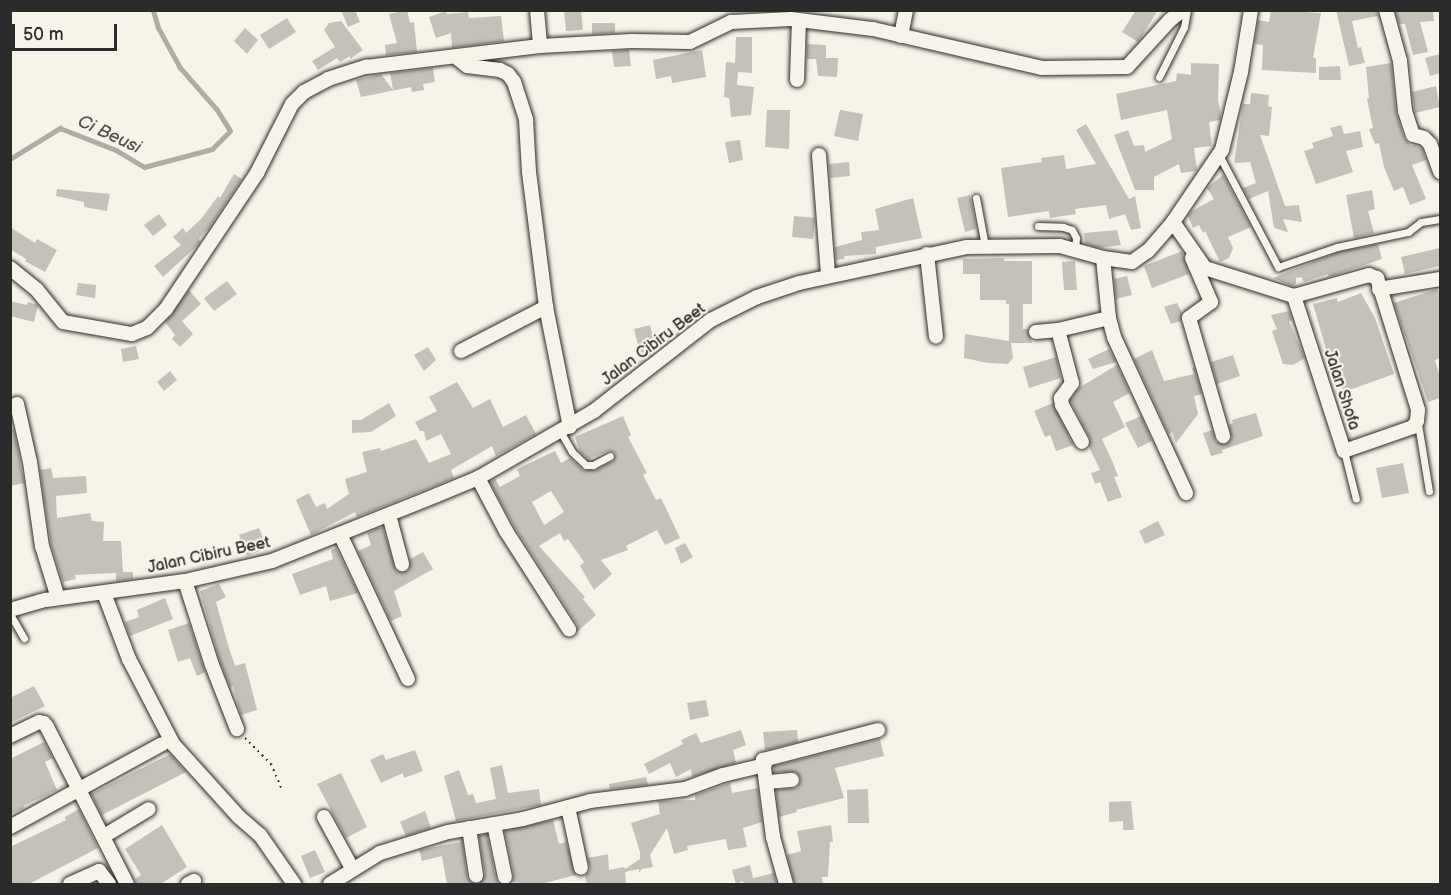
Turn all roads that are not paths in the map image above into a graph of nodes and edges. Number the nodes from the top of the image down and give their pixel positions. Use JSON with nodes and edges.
{"nodes":[{"id":1,"x":537,"y":10,"type":"edge"},
{"id":2,"x":906,"y":10,"type":"edge"},
{"id":3,"x":1185,"y":10,"type":"edge"},
{"id":4,"x":1251,"y":10,"type":"edge"},
{"id":5,"x":1386,"y":10,"type":"edge"},
{"id":6,"x":794,"y":17,"type":"edge"},
{"id":7,"x":901,"y":36,"type":"junction"},
{"id":8,"x":540,"y":46,"type":"junction"},
{"id":9,"x":456,"y":57,"type":"junction"},
{"id":10,"x":1159,"y":77,"type":"dead end"},
{"id":11,"x":797,"y":80,"type":"dead end"},
{"id":12,"x":819,"y":155,"type":"dead end"},
{"id":13,"x":1219,"y":155,"type":"junction"},
{"id":14,"x":1440,"y":172,"type":"edge"},
{"id":15,"x":976,"y":198,"type":"dead end"},
{"id":16,"x":1440,"y":219,"type":"edge"},
{"id":17,"x":1173,"y":222,"type":"junction"},
{"id":18,"x":1038,"y":226,"type":"dead end"},
{"id":19,"x":985,"y":246,"type":"junction"},
{"id":20,"x":1192,"y":249,"type":"junction"},
{"id":21,"x":1075,"y":251,"type":"junction"},
{"id":22,"x":927,"y":254,"type":"junction"},
{"id":23,"x":1103,"y":258,"type":"junction"},
{"id":24,"x":10,"y":268,"type":"edge"},
{"id":25,"x":828,"y":276,"type":"junction"},
{"id":26,"x":1440,"y":279,"type":"edge"},
{"id":27,"x":1379,"y":289,"type":"junction"},
{"id":28,"x":1294,"y":296,"type":"junction"},
{"id":29,"x":546,"y":307,"type":"junction"},
{"id":30,"x":1109,"y":318,"type":"junction"},
{"id":31,"x":1058,"y":330,"type":"junction"},
{"id":32,"x":1036,"y":332,"type":"dead end"},
{"id":33,"x":936,"y":337,"type":"dead end"},
{"id":34,"x":461,"y":351,"type":"dead end"},
{"id":35,"x":17,"y":404,"type":"dead end"},
{"id":36,"x":1417,"y":422,"type":"junction"},
{"id":37,"x":565,"y":429,"type":"junction"},
{"id":38,"x":1222,"y":436,"type":"dead end"},
{"id":39,"x":1082,"y":442,"type":"dead end"},
{"id":40,"x":1344,"y":451,"type":"junction"},
{"id":41,"x":610,"y":456,"type":"dead end"},
{"id":42,"x":478,"y":478,"type":"junction"},
{"id":43,"x":1429,"y":491,"type":"dead end"},
{"id":44,"x":1186,"y":493,"type":"dead end"},
{"id":45,"x":1356,"y":499,"type":"dead end"},
{"id":46,"x":389,"y":515,"type":"junction"},
{"id":47,"x":340,"y":534,"type":"junction"},
{"id":48,"x":402,"y":564,"type":"dead end"},
{"id":49,"x":185,"y":581,"type":"junction"},
{"id":50,"x":104,"y":592,"type":"junction"},
{"id":51,"x":58,"y":598,"type":"junction"},
{"id":52,"x":10,"y":612,"type":"edge"},
{"id":53,"x":569,"y":629,"type":"dead end"},
{"id":54,"x":24,"y":638,"type":"dead end"},
{"id":55,"x":408,"y":679,"type":"dead end"},
{"id":56,"x":237,"y":729,"type":"road end"},
{"id":57,"x":878,"y":730,"type":"dead end"},
{"id":58,"x":10,"y":736,"type":"edge"},
{"id":59,"x":162,"y":744,"type":"dead end"},
{"id":60,"x":765,"y":765,"type":"junction"},
{"id":61,"x":792,"y":780,"type":"dead end"},
{"id":62,"x":768,"y":782,"type":"junction"},
{"id":63,"x":80,"y":790,"type":"junction"},
{"id":64,"x":568,"y":807,"type":"junction"},
{"id":65,"x":149,"y":809,"type":"dead end"},
{"id":66,"x":324,"y":817,"type":"dead end"},
{"id":67,"x":494,"y":824,"type":"junction"},
{"id":68,"x":10,"y":827,"type":"edge"},
{"id":69,"x":469,"y":828,"type":"junction"},
{"id":70,"x":104,"y":836,"type":"junction"},
{"id":71,"x":581,"y":868,"type":"dead end"},
{"id":72,"x":353,"y":870,"type":"junction"},
{"id":73,"x":476,"y":875,"type":"dead end"},
{"id":74,"x":506,"y":877,"type":"dead end"},
{"id":75,"x":70,"y":885,"type":"edge"},
{"id":76,"x":109,"y":885,"type":"edge"},
{"id":77,"x":127,"y":885,"type":"edge"},
{"id":78,"x":294,"y":885,"type":"edge"},
{"id":79,"x":330,"y":885,"type":"edge"},
{"id":80,"x":786,"y":885,"type":"edge"}],
"edges":[{"from":1,"to":8,"type":"street"},
{"from":2,"to":7,"type":"street"},
{"from":3,"to":7,"type":"street"},
{"from":3,"to":10,"type":"lane"},
{"from":4,"to":13,"type":"street","name":"Jalan Cibiru Beet"},
{"from":5,"to":14,"type":"street"},
{"from":6,"to":7,"type":"street"},
{"from":6,"to":8,"type":"street"},
{"from":6,"to":11,"type":"street"},
{"from":8,"to":9,"type":"street"},
{"from":9,"to":24,"type":"street"},
{"from":9,"to":29,"type":"street"},
{"from":12,"to":25,"type":"street"},
{"from":13,"to":16,"type":"lane"},
{"from":13,"to":17,"type":"street","name":"Jalan Cibiru Beet"},
{"from":15,"to":19,"type":"lane"},
{"from":17,"to":20,"type":"street"},
{"from":17,"to":23,"type":"street","name":"Jalan Cibiru Beet"},
{"from":18,"to":21,"type":"lane"},
{"from":19,"to":21,"type":"street","name":"Jalan Cibiru Beet"},
{"from":19,"to":22,"type":"street","name":"Jalan Cibiru Beet"},
{"from":20,"to":28,"type":"street"},
{"from":20,"to":38,"type":"street"},
{"from":21,"to":23,"type":"street","name":"Jalan Cibiru Beet"},
{"from":22,"to":25,"type":"street","name":"Jalan Cibiru Beet"},
{"from":22,"to":33,"type":"street"},
{"from":23,"to":30,"type":"street"},
{"from":25,"to":37,"type":"street","name":"Jalan Cibiru Beet"},
{"from":26,"to":27,"type":"street"},
{"from":27,"to":28,"type":"street"},
{"from":27,"to":36,"type":"street"},
{"from":28,"to":40,"type":"street","name":"Jalan Shofa"},
{"from":29,"to":34,"type":"street"},
{"from":29,"to":37,"type":"street"},
{"from":30,"to":31,"type":"street"},
{"from":30,"to":44,"type":"street"},
{"from":31,"to":32,"type":"street"},
{"from":31,"to":39,"type":"street"},
{"from":35,"to":51,"type":"street"},
{"from":36,"to":40,"type":"street","name":"Jalan Shofa"},
{"from":36,"to":43,"type":"lane"},
{"from":37,"to":41,"type":"lane"},
{"from":37,"to":42,"type":"street","name":"Jalan Cibiru Beet"},
{"from":40,"to":45,"type":"lane"},
{"from":42,"to":46,"type":"street","name":"Jalan Cibiru Beet"},
{"from":42,"to":53,"type":"street"},
{"from":46,"to":47,"type":"street","name":"Jalan Cibiru Beet"},
{"from":46,"to":48,"type":"street"},
{"from":47,"to":49,"type":"street","name":"Jalan Cibiru Beet"},
{"from":47,"to":55,"type":"street"},
{"from":49,"to":50,"type":"street","name":"Jalan Cibiru Beet"},
{"from":49,"to":56,"type":"street"},
{"from":50,"to":51,"type":"street","name":"Jalan Cibiru Beet"},
{"from":50,"to":78,"type":"street"},
{"from":51,"to":52,"type":"street","name":"Jalan Cibiru Beet"},
{"from":52,"to":54,"type":"lane"},
{"from":57,"to":60,"type":"street"},
{"from":58,"to":63,"type":"street"},
{"from":59,"to":63,"type":"street"},
{"from":60,"to":62,"type":"street"},
{"from":60,"to":64,"type":"street"},
{"from":61,"to":62,"type":"street"},
{"from":62,"to":80,"type":"street"},
{"from":63,"to":68,"type":"street"},
{"from":63,"to":70,"type":"street"},
{"from":64,"to":67,"type":"street"},
{"from":64,"to":71,"type":"street"},
{"from":65,"to":70,"type":"street"},
{"from":66,"to":72,"type":"street"},
{"from":67,"to":69,"type":"street"},
{"from":67,"to":74,"type":"street"},
{"from":69,"to":72,"type":"street"},
{"from":69,"to":73,"type":"street"},
{"from":70,"to":77,"type":"street"},
{"from":72,"to":79,"type":"street"},
{"from":75,"to":76,"type":"street"}]}
